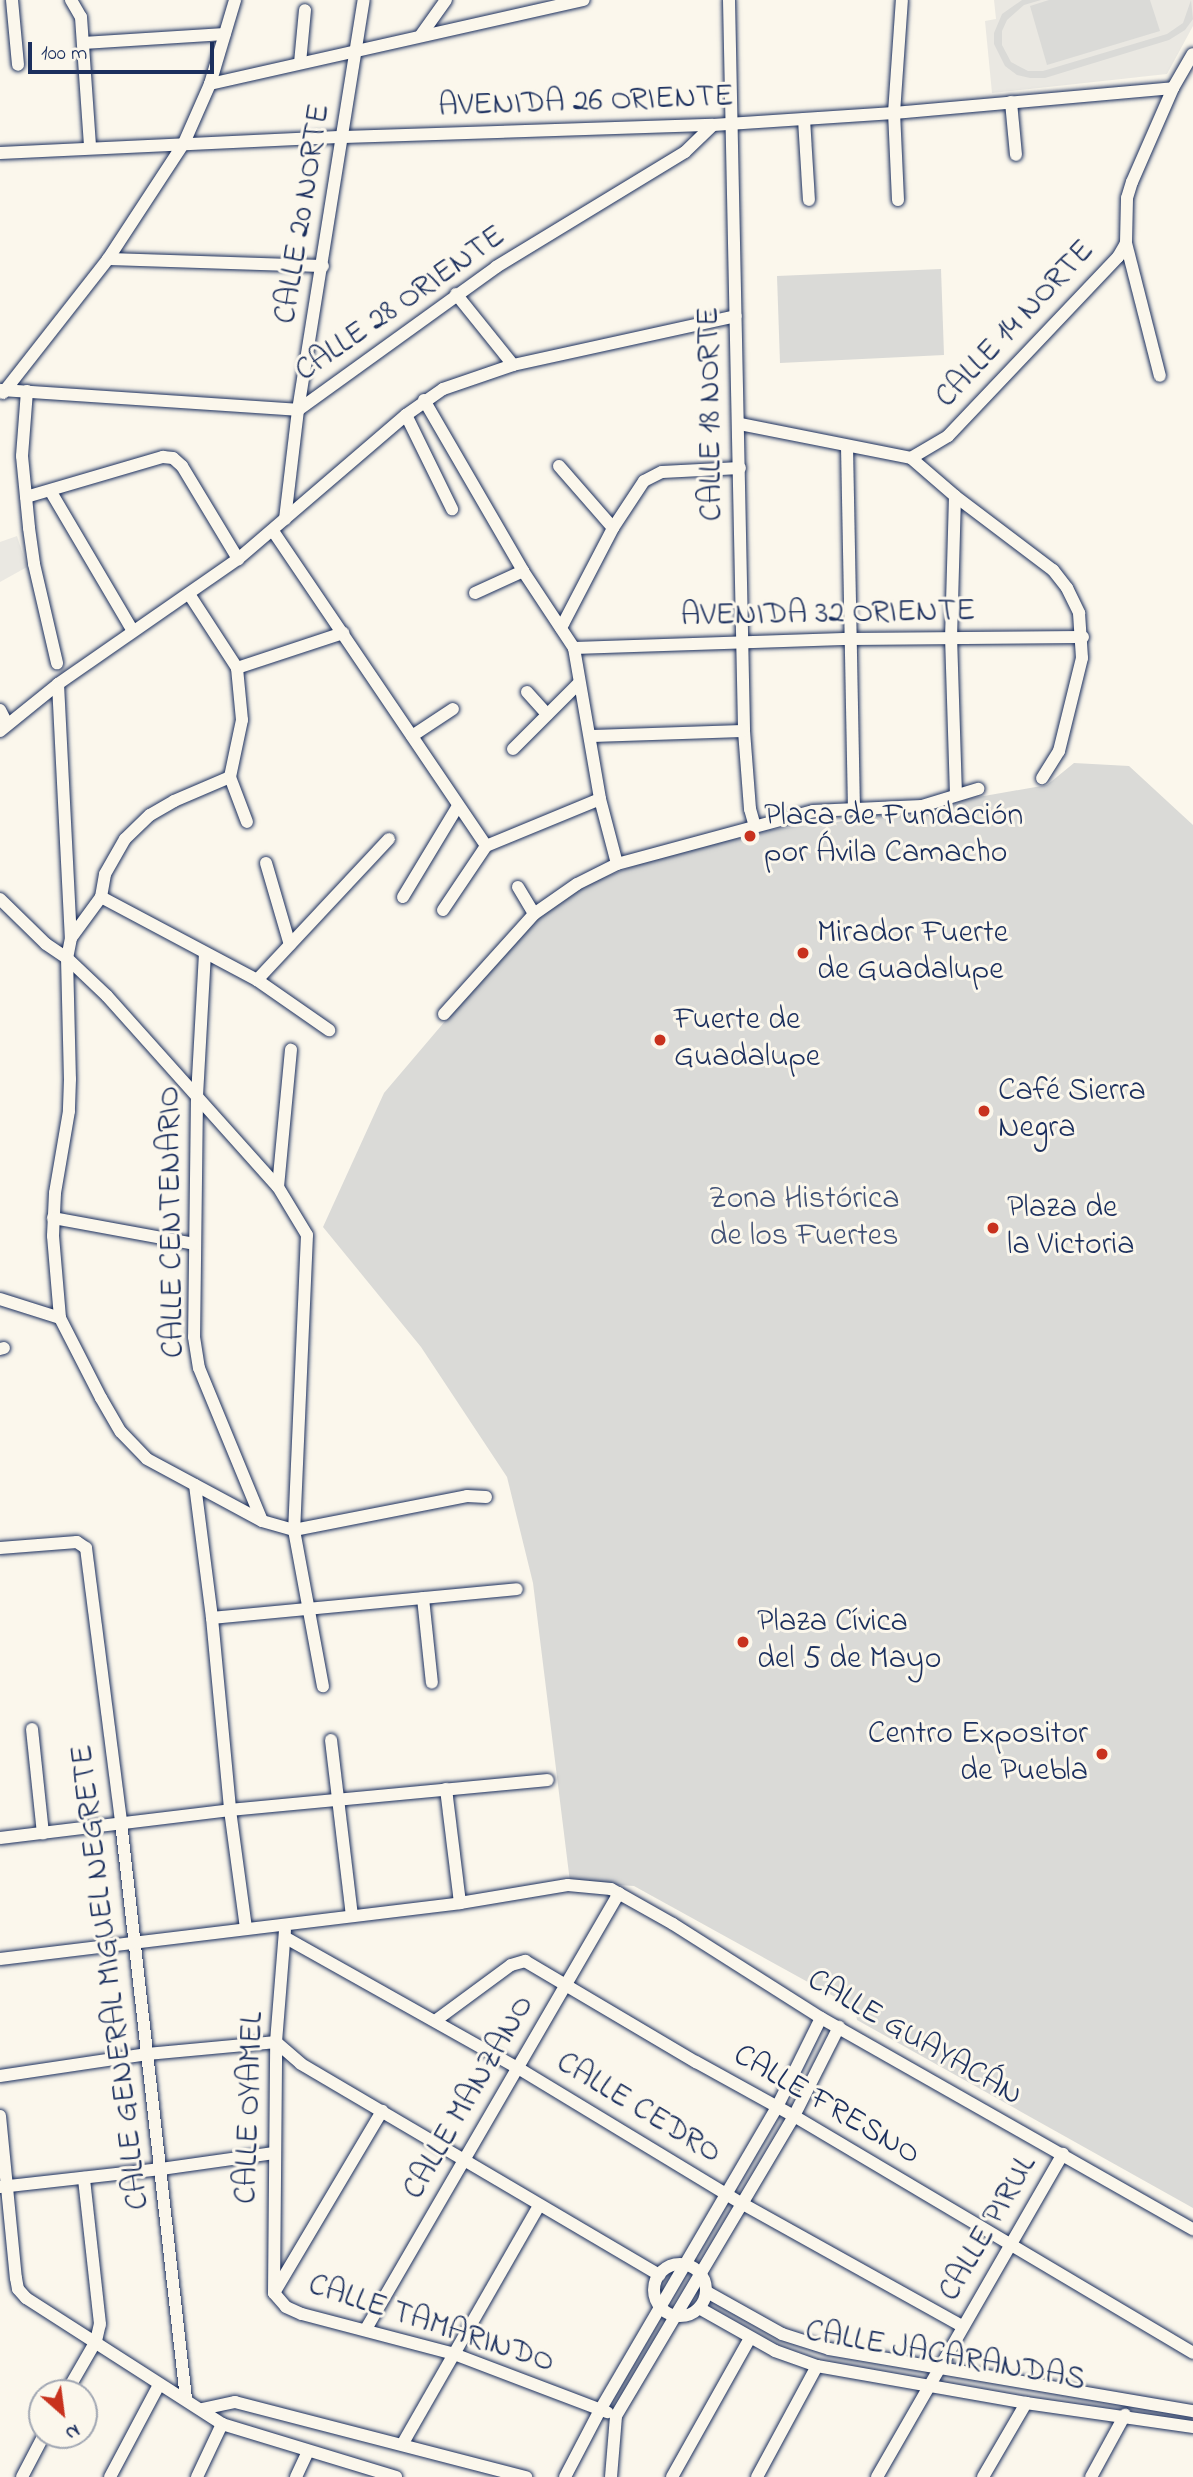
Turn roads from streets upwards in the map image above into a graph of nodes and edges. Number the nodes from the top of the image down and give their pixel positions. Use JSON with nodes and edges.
{"nodes":[{"id":1,"x":12,"y":0,"type":"edge"},
{"id":2,"x":71,"y":0,"type":"edge"},
{"id":3,"x":235,"y":0,"type":"edge"},
{"id":4,"x":365,"y":0,"type":"edge"},
{"id":5,"x":446,"y":0,"type":"edge"},
{"id":6,"x":584,"y":0,"type":"edge"},
{"id":7,"x":729,"y":0,"type":"edge"},
{"id":8,"x":902,"y":0,"type":"edge"},
{"id":9,"x":305,"y":10,"type":"dead end"},
{"id":10,"x":225,"y":34,"type":"junction"},
{"id":11,"x":421,"y":35,"type":"junction"},
{"id":12,"x":82,"y":43,"type":"junction"},
{"id":13,"x":356,"y":49,"type":"junction"},
{"id":14,"x":1193,"y":54,"type":"edge"},
{"id":15,"x":300,"y":63,"type":"junction"},
{"id":16,"x":18,"y":65,"type":"dead end"},
{"id":17,"x":210,"y":84,"type":"junction"},
{"id":18,"x":1173,"y":89,"type":"junction"},
{"id":19,"x":1011,"y":102,"type":"junction"},
{"id":20,"x":894,"y":113,"type":"junction"},
{"id":21,"x":804,"y":119,"type":"junction"},
{"id":22,"x":730,"y":123,"type":"junction"},
{"id":23,"x":713,"y":125,"type":"junction"},
{"id":24,"x":344,"y":137,"type":"junction"},
{"id":25,"x":184,"y":143,"type":"junction"},
{"id":26,"x":90,"y":147,"type":"junction"},
{"id":27,"x":0,"y":153,"type":"edge"},
{"id":28,"x":1016,"y":155,"type":"dead end"},
{"id":29,"x":809,"y":200,"type":"dead end"},
{"id":30,"x":898,"y":200,"type":"dead end"},
{"id":31,"x":1126,"y":243,"type":"junction"},
{"id":32,"x":108,"y":259,"type":"junction"},
{"id":33,"x":323,"y":266,"type":"junction"},
{"id":34,"x":456,"y":294,"type":"junction"},
{"id":35,"x":736,"y":316,"type":"junction"},
{"id":36,"x":513,"y":365,"type":"junction"},
{"id":37,"x":1160,"y":376,"type":"dead end"},
{"id":38,"x":27,"y":391,"type":"junction"},
{"id":39,"x":2,"y":392,"type":"edge"},
{"id":40,"x":424,"y":400,"type":"junction"},
{"id":41,"x":298,"y":410,"type":"junction"},
{"id":42,"x":406,"y":415,"type":"junction"},
{"id":43,"x":740,"y":424,"type":"junction"},
{"id":44,"x":847,"y":446,"type":"junction"},
{"id":45,"x":911,"y":458,"type":"junction"},
{"id":46,"x":559,"y":466,"type":"dead end"},
{"id":47,"x":740,"y":468,"type":"junction"},
{"id":48,"x":51,"y":492,"type":"junction"},
{"id":49,"x":955,"y":496,"type":"junction"},
{"id":50,"x":26,"y":497,"type":"junction"},
{"id":51,"x":452,"y":509,"type":"dead end"},
{"id":52,"x":285,"y":519,"type":"junction"},
{"id":53,"x":613,"y":528,"type":"junction"},
{"id":54,"x":273,"y":531,"type":"junction"},
{"id":55,"x":238,"y":559,"type":"junction"},
{"id":56,"x":523,"y":571,"type":"junction"},
{"id":57,"x":475,"y":593,"type":"dead end"},
{"id":58,"x":189,"y":594,"type":"junction"},
{"id":59,"x":561,"y":628,"type":"junction"},
{"id":60,"x":133,"y":631,"type":"junction"},
{"id":61,"x":343,"y":633,"type":"junction"},
{"id":62,"x":951,"y":636,"type":"junction"},
{"id":63,"x":1083,"y":637,"type":"junction"},
{"id":64,"x":851,"y":639,"type":"junction"},
{"id":65,"x":743,"y":642,"type":"junction"},
{"id":66,"x":574,"y":648,"type":"junction"},
{"id":67,"x":57,"y":663,"type":"dead end"},
{"id":68,"x":237,"y":668,"type":"junction"},
{"id":69,"x":579,"y":683,"type":"junction"},
{"id":70,"x":58,"y":684,"type":"junction"},
{"id":71,"x":527,"y":692,"type":"dead end"},
{"id":72,"x":453,"y":709,"type":"dead end"},
{"id":73,"x":0,"y":710,"type":"edge"},
{"id":74,"x":547,"y":714,"type":"junction"},
{"id":75,"x":4,"y":727,"type":"edge"},
{"id":76,"x":744,"y":731,"type":"junction"},
{"id":77,"x":412,"y":736,"type":"junction"},
{"id":78,"x":591,"y":736,"type":"junction"},
{"id":79,"x":513,"y":749,"type":"dead end"},
{"id":80,"x":230,"y":777,"type":"junction"},
{"id":81,"x":1042,"y":778,"type":"dead end"},
{"id":82,"x":978,"y":789,"type":"dead end"},
{"id":83,"x":956,"y":794,"type":"junction"},
{"id":84,"x":600,"y":799,"type":"junction"},
{"id":85,"x":458,"y":806,"type":"junction"},
{"id":86,"x":854,"y":808,"type":"junction"},
{"id":87,"x":247,"y":822,"type":"dead end"},
{"id":88,"x":755,"y":825,"type":"junction"},
{"id":89,"x":389,"y":839,"type":"dead end"},
{"id":90,"x":486,"y":846,"type":"junction"},
{"id":91,"x":266,"y":863,"type":"dead end"},
{"id":92,"x":617,"y":864,"type":"junction"},
{"id":93,"x":518,"y":887,"type":"dead end"},
{"id":94,"x":101,"y":897,"type":"junction"},
{"id":95,"x":403,"y":897,"type":"dead end"},
{"id":96,"x":0,"y":899,"type":"edge"},
{"id":97,"x":443,"y":911,"type":"dead end"},
{"id":98,"x":534,"y":914,"type":"junction"},
{"id":99,"x":71,"y":938,"type":"junction"},
{"id":100,"x":290,"y":945,"type":"junction"},
{"id":101,"x":205,"y":953,"type":"junction"},
{"id":102,"x":67,"y":958,"type":"junction"},
{"id":103,"x":257,"y":980,"type":"junction"},
{"id":104,"x":444,"y":1014,"type":"dead end"},
{"id":105,"x":329,"y":1030,"type":"dead end"},
{"id":106,"x":291,"y":1050,"type":"dead end"},
{"id":107,"x":197,"y":1097,"type":"junction"},
{"id":108,"x":278,"y":1186,"type":"junction"},
{"id":109,"x":53,"y":1218,"type":"junction"},
{"id":110,"x":194,"y":1244,"type":"junction"},
{"id":111,"x":0,"y":1299,"type":"edge"},
{"id":112,"x":60,"y":1318,"type":"junction"},
{"id":113,"x":195,"y":1485,"type":"junction"},
{"id":114,"x":486,"y":1497,"type":"dead end"},
{"id":115,"x":262,"y":1521,"type":"junction"},
{"id":116,"x":293,"y":1530,"type":"junction"},
{"id":117,"x":0,"y":1548,"type":"edge"},
{"id":118,"x":517,"y":1588,"type":"dead end"},
{"id":119,"x":423,"y":1598,"type":"junction"},
{"id":120,"x":311,"y":1609,"type":"junction"},
{"id":121,"x":212,"y":1618,"type":"junction"},
{"id":122,"x":432,"y":1682,"type":"dead end"},
{"id":123,"x":323,"y":1686,"type":"dead end"},
{"id":124,"x":32,"y":1729,"type":"dead end"},
{"id":125,"x":331,"y":1740,"type":"dead end"},
{"id":126,"x":548,"y":1780,"type":"dead end"},
{"id":127,"x":446,"y":1789,"type":"junction"},
{"id":128,"x":337,"y":1801,"type":"junction"},
{"id":129,"x":230,"y":1810,"type":"junction"},
{"id":130,"x":121,"y":1822,"type":"junction"},
{"id":131,"x":43,"y":1833,"type":"junction"},
{"id":132,"x":0,"y":1838,"type":"edge"},
{"id":133,"x":615,"y":1891,"type":"junction"},
{"id":134,"x":460,"y":1903,"type":"junction"},
{"id":135,"x":352,"y":1916,"type":"junction"},
{"id":136,"x":284,"y":1924,"type":"junction"},
{"id":137,"x":246,"y":1928,"type":"junction"},
{"id":138,"x":286,"y":1938,"type":"junction"},
{"id":139,"x":134,"y":1943,"type":"junction"},
{"id":140,"x":0,"y":1959,"type":"edge"},
{"id":141,"x":566,"y":1985,"type":"junction"},
{"id":142,"x":821,"y":2018,"type":"junction"},
{"id":143,"x":435,"y":2021,"type":"junction"},
{"id":144,"x":839,"y":2027,"type":"junction"},
{"id":145,"x":276,"y":2042,"type":"junction"},
{"id":146,"x":147,"y":2054,"type":"junction"},
{"id":147,"x":518,"y":2068,"type":"junction"},
{"id":148,"x":0,"y":2076,"type":"edge"},
{"id":149,"x":777,"y":2107,"type":"junction"},
{"id":150,"x":382,"y":2112,"type":"junction"},
{"id":151,"x":0,"y":2116,"type":"edge"},
{"id":152,"x":794,"y":2116,"type":"junction"},
{"id":153,"x":274,"y":2152,"type":"junction"},
{"id":154,"x":1063,"y":2154,"type":"junction"},
{"id":155,"x":462,"y":2161,"type":"junction"},
{"id":156,"x":161,"y":2169,"type":"junction"},
{"id":157,"x":84,"y":2178,"type":"junction"},
{"id":158,"x":4,"y":2186,"type":"edge"},
{"id":159,"x":725,"y":2193,"type":"junction"},
{"id":160,"x":741,"y":2203,"type":"junction"},
{"id":161,"x":539,"y":2206,"type":"junction"},
{"id":162,"x":1193,"y":2229,"type":"edge"},
{"id":163,"x":1011,"y":2244,"type":"junction"},
{"id":164,"x":684,"y":2264,"type":"junction"},
{"id":165,"x":701,"y":2273,"type":"junction"},
{"id":166,"x":659,"y":2275,"type":"junction"},
{"id":167,"x":706,"y":2292,"type":"junction"},
{"id":168,"x":274,"y":2293,"type":"junction"},
{"id":169,"x":660,"y":2307,"type":"junction"},
{"id":170,"x":699,"y":2308,"type":"junction"},
{"id":171,"x":676,"y":2316,"type":"junction"},
{"id":172,"x":962,"y":2326,"type":"junction"},
{"id":173,"x":366,"y":2329,"type":"junction"},
{"id":174,"x":782,"y":2334,"type":"junction"},
{"id":175,"x":750,"y":2338,"type":"junction"},
{"id":176,"x":96,"y":2341,"type":"junction"},
{"id":177,"x":775,"y":2351,"type":"junction"},
{"id":178,"x":1193,"y":2353,"type":"edge"},
{"id":179,"x":454,"y":2354,"type":"junction"},
{"id":180,"x":817,"y":2366,"type":"junction"},
{"id":181,"x":939,"y":2367,"type":"junction"},
{"id":182,"x":74,"y":2379,"type":"edge"},
{"id":183,"x":929,"y":2384,"type":"junction"},
{"id":184,"x":159,"y":2385,"type":"junction"},
{"id":185,"x":1082,"y":2392,"type":"junction"},
{"id":186,"x":186,"y":2399,"type":"junction"},
{"id":187,"x":1026,"y":2403,"type":"junction"},
{"id":188,"x":1175,"y":2408,"type":"junction"},
{"id":189,"x":202,"y":2409,"type":"junction"},
{"id":190,"x":1077,"y":2409,"type":"junction"},
{"id":191,"x":600,"y":2410,"type":"junction"},
{"id":192,"x":1193,"y":2411,"type":"edge"},
{"id":193,"x":1125,"y":2415,"type":"junction"},
{"id":194,"x":616,"y":2416,"type":"junction"},
{"id":195,"x":1170,"y":2421,"type":"junction"},
{"id":196,"x":222,"y":2424,"type":"junction"},
{"id":197,"x":1193,"y":2427,"type":"edge"},
{"id":198,"x":403,"y":2443,"type":"junction"},
{"id":199,"x":37,"y":2449,"type":"edge"},
{"id":200,"x":308,"y":2451,"type":"junction"},
{"id":201,"x":390,"y":2476,"type":"edge"},
{"id":202,"x":22,"y":2477,"type":"edge"},
{"id":203,"x":110,"y":2477,"type":"edge"},
{"id":204,"x":197,"y":2477,"type":"edge"},
{"id":205,"x":296,"y":2477,"type":"edge"},
{"id":206,"x":526,"y":2477,"type":"edge"},
{"id":207,"x":565,"y":2477,"type":"edge"},
{"id":208,"x":611,"y":2477,"type":"edge"},
{"id":209,"x":672,"y":2477,"type":"edge"},
{"id":210,"x":757,"y":2477,"type":"edge"},
{"id":211,"x":877,"y":2477,"type":"edge"},
{"id":212,"x":983,"y":2477,"type":"edge"},
{"id":213,"x":1091,"y":2477,"type":"edge"}],
"edges":[{"from":1,"to":16,"type":"street"},
{"from":2,"to":12,"type":"street"},
{"from":3,"to":10,"type":"street"},
{"from":4,"to":13,"type":"street","name":"CALLE 20 NORTE"},
{"from":5,"to":11,"type":"street"},
{"from":6,"to":11,"type":"street"},
{"from":7,"to":22,"type":"street","name":"CALLE 18 NORTE"},
{"from":8,"to":20,"type":"street"},
{"from":9,"to":15,"type":"street"},
{"from":10,"to":12,"type":"street"},
{"from":10,"to":17,"type":"street"},
{"from":11,"to":13,"type":"street"},
{"from":12,"to":26,"type":"street"},
{"from":13,"to":15,"type":"street"},
{"from":13,"to":24,"type":"street","name":"CALLE 20 NORTE"},
{"from":14,"to":18,"type":"street","name":"CALLE 14 NORTE"},
{"from":15,"to":17,"type":"street"},
{"from":17,"to":25,"type":"street"},
{"from":18,"to":19,"type":"street","name":"AVENIDA 26 ORIENTE"},
{"from":18,"to":31,"type":"street","name":"CALLE 14 NORTE"},
{"from":19,"to":20,"type":"street","name":"AVENIDA 26 ORIENTE"},
{"from":19,"to":28,"type":"street"},
{"from":20,"to":21,"type":"street","name":"AVENIDA 26 ORIENTE"},
{"from":20,"to":30,"type":"street"},
{"from":21,"to":22,"type":"street","name":"AVENIDA 26 ORIENTE"},
{"from":21,"to":29,"type":"street"},
{"from":22,"to":23,"type":"street","name":"AVENIDA 26 ORIENTE"},
{"from":22,"to":35,"type":"street","name":"CALLE 18 NORTE"},
{"from":23,"to":24,"type":"street","name":"AVENIDA 26 ORIENTE"},
{"from":23,"to":34,"type":"street","name":"CALLE 28 ORIENTE"},
{"from":24,"to":25,"type":"street","name":"AVENIDA 26 ORIENTE"},
{"from":24,"to":33,"type":"street","name":"CALLE 20 NORTE"},
{"from":25,"to":26,"type":"street","name":"AVENIDA 26 ORIENTE"},
{"from":25,"to":32,"type":"street"},
{"from":26,"to":27,"type":"street","name":"AVENIDA 26 ORIENTE"},
{"from":31,"to":37,"type":"street"},
{"from":31,"to":45,"type":"street","name":"CALLE 14 NORTE"},
{"from":32,"to":33,"type":"street"},
{"from":32,"to":39,"type":"street"},
{"from":33,"to":41,"type":"street","name":"CALLE 20 NORTE"},
{"from":34,"to":36,"type":"street"},
{"from":34,"to":41,"type":"street","name":"CALLE 28 ORIENTE"},
{"from":35,"to":36,"type":"street"},
{"from":35,"to":43,"type":"street","name":"CALLE 18 NORTE"},
{"from":36,"to":40,"type":"street"},
{"from":38,"to":39,"type":"street","name":"CALLE 28 ORIENTE"},
{"from":38,"to":41,"type":"street","name":"CALLE 28 ORIENTE"},
{"from":38,"to":50,"type":"street"},
{"from":40,"to":42,"type":"street"},
{"from":40,"to":56,"type":"street"},
{"from":41,"to":52,"type":"street","name":"CALLE 20 NORTE"},
{"from":42,"to":51,"type":"street"},
{"from":42,"to":52,"type":"street"},
{"from":43,"to":44,"type":"street"},
{"from":43,"to":47,"type":"street","name":"CALLE 18 NORTE"},
{"from":44,"to":45,"type":"street"},
{"from":44,"to":64,"type":"street"},
{"from":45,"to":49,"type":"street"},
{"from":46,"to":53,"type":"street"},
{"from":47,"to":53,"type":"street"},
{"from":47,"to":65,"type":"street","name":"CALLE 18 NORTE"},
{"from":48,"to":50,"type":"street"},
{"from":48,"to":55,"type":"street"},
{"from":48,"to":60,"type":"street"},
{"from":49,"to":62,"type":"street"},
{"from":49,"to":63,"type":"street"},
{"from":50,"to":67,"type":"street"},
{"from":52,"to":54,"type":"street"},
{"from":53,"to":59,"type":"street"},
{"from":54,"to":55,"type":"street"},
{"from":54,"to":61,"type":"street"},
{"from":55,"to":58,"type":"street"},
{"from":56,"to":57,"type":"street"},
{"from":56,"to":59,"type":"street"},
{"from":58,"to":60,"type":"street"},
{"from":58,"to":68,"type":"street"},
{"from":59,"to":66,"type":"street"},
{"from":60,"to":70,"type":"street"},
{"from":61,"to":68,"type":"street"},
{"from":61,"to":77,"type":"street"},
{"from":62,"to":63,"type":"street","name":"AVENIDA 32 ORIENTE"},
{"from":62,"to":64,"type":"street","name":"AVENIDA 32 ORIENTE"},
{"from":62,"to":83,"type":"street"},
{"from":63,"to":81,"type":"street"},
{"from":64,"to":65,"type":"street","name":"AVENIDA 32 ORIENTE"},
{"from":64,"to":86,"type":"street"},
{"from":65,"to":66,"type":"street","name":"AVENIDA 32 ORIENTE"},
{"from":65,"to":76,"type":"street","name":"CALLE 18 NORTE"},
{"from":66,"to":69,"type":"street"},
{"from":68,"to":80,"type":"street"},
{"from":69,"to":74,"type":"street"},
{"from":69,"to":78,"type":"street"},
{"from":70,"to":75,"type":"street"},
{"from":70,"to":99,"type":"street"},
{"from":71,"to":74,"type":"street"},
{"from":72,"to":77,"type":"street"},
{"from":73,"to":75,"type":"street"},
{"from":74,"to":79,"type":"street"},
{"from":76,"to":78,"type":"street"},
{"from":76,"to":88,"type":"street","name":"CALLE 18 NORTE"},
{"from":77,"to":85,"type":"street"},
{"from":78,"to":84,"type":"street"},
{"from":80,"to":87,"type":"street"},
{"from":80,"to":94,"type":"street"},
{"from":82,"to":83,"type":"street"},
{"from":83,"to":86,"type":"street"},
{"from":84,"to":90,"type":"street"},
{"from":84,"to":92,"type":"street"},
{"from":85,"to":90,"type":"street"},
{"from":85,"to":95,"type":"street"},
{"from":86,"to":88,"type":"street"},
{"from":88,"to":92,"type":"street"},
{"from":89,"to":100,"type":"street"},
{"from":90,"to":97,"type":"street"},
{"from":91,"to":100,"type":"street"},
{"from":92,"to":98,"type":"street"},
{"from":93,"to":98,"type":"street"},
{"from":94,"to":99,"type":"street"},
{"from":94,"to":101,"type":"street"},
{"from":96,"to":102,"type":"street"},
{"from":98,"to":104,"type":"street"},
{"from":99,"to":102,"type":"street"},
{"from":100,"to":103,"type":"street"},
{"from":101,"to":103,"type":"street"},
{"from":101,"to":107,"type":"street","name":"CALLE CENTENARIO"},
{"from":102,"to":107,"type":"street"},
{"from":102,"to":109,"type":"street"},
{"from":103,"to":105,"type":"street"},
{"from":106,"to":108,"type":"street"},
{"from":107,"to":108,"type":"street"},
{"from":107,"to":110,"type":"street","name":"CALLE CENTENARIO"},
{"from":108,"to":116,"type":"street"},
{"from":109,"to":110,"type":"street"},
{"from":109,"to":112,"type":"street"},
{"from":110,"to":115,"type":"street","name":"CALLE CENTENARIO"},
{"from":111,"to":112,"type":"street"},
{"from":112,"to":113,"type":"street"},
{"from":113,"to":115,"type":"street"},
{"from":113,"to":121,"type":"street"},
{"from":114,"to":116,"type":"street"},
{"from":115,"to":116,"type":"street"},
{"from":116,"to":120,"type":"street"},
{"from":117,"to":130,"type":"street","name":"CALLE GENERAL MIGUEL NEGRETE"},
{"from":118,"to":119,"type":"street"},
{"from":119,"to":120,"type":"street"},
{"from":119,"to":122,"type":"street"},
{"from":120,"to":121,"type":"street"},
{"from":120,"to":123,"type":"street"},
{"from":121,"to":129,"type":"street"},
{"from":124,"to":131,"type":"street"},
{"from":125,"to":128,"type":"street"},
{"from":126,"to":127,"type":"street"},
{"from":127,"to":128,"type":"street"},
{"from":127,"to":134,"type":"street"},
{"from":128,"to":129,"type":"street"},
{"from":128,"to":135,"type":"street"},
{"from":129,"to":130,"type":"street"},
{"from":129,"to":137,"type":"street"},
{"from":130,"to":131,"type":"street"},
{"from":130,"to":139,"type":"street","name":"CALLE GENERAL MIGUEL NEGRETE"},
{"from":131,"to":132,"type":"street"},
{"from":133,"to":134,"type":"street"},
{"from":133,"to":141,"type":"street","name":"CALLE MANZANO"},
{"from":133,"to":142,"type":"street","name":"CALLE GUAYACÁN"},
{"from":134,"to":135,"type":"street"},
{"from":135,"to":136,"type":"street"},
{"from":136,"to":137,"type":"street"},
{"from":136,"to":138,"type":"street","name":"CALLE OYAMEL"},
{"from":137,"to":139,"type":"street"},
{"from":138,"to":143,"type":"street","name":"CALLE CEDRO"},
{"from":138,"to":145,"type":"street","name":"CALLE OYAMEL"},
{"from":139,"to":140,"type":"street"},
{"from":139,"to":146,"type":"street","name":"CALLE GENERAL MIGUEL NEGRETE"},
{"from":141,"to":143,"type":"street","name":"CALLE FRESNO"},
{"from":141,"to":147,"type":"street","name":"CALLE MANZANO"},
{"from":141,"to":149,"type":"street","name":"CALLE FRESNO"},
{"from":142,"to":144,"type":"street","name":"CALLE GUAYACÁN"},
{"from":142,"to":149,"type":"street"},
{"from":143,"to":147,"type":"street","name":"CALLE CEDRO"},
{"from":144,"to":152,"type":"street"},
{"from":144,"to":154,"type":"street","name":"CALLE GUAYACÁN"},
{"from":145,"to":146,"type":"street"},
{"from":145,"to":150,"type":"street"},
{"from":145,"to":153,"type":"street","name":"CALLE OYAMEL"},
{"from":146,"to":148,"type":"street"},
{"from":146,"to":156,"type":"street","name":"CALLE GENERAL MIGUEL NEGRETE"},
{"from":147,"to":155,"type":"street","name":"CALLE MANZANO"},
{"from":147,"to":159,"type":"street","name":"CALLE CEDRO"},
{"from":149,"to":152,"type":"street","name":"CALLE FRESNO"},
{"from":149,"to":159,"type":"street"},
{"from":150,"to":155,"type":"street"},
{"from":150,"to":168,"type":"street"},
{"from":151,"to":158,"type":"street"},
{"from":152,"to":160,"type":"street"},
{"from":152,"to":163,"type":"street","name":"CALLE FRESNO"},
{"from":153,"to":156,"type":"street"},
{"from":153,"to":168,"type":"street","name":"CALLE OYAMEL"},
{"from":154,"to":162,"type":"street","name":"CALLE GUAYACÁN"},
{"from":154,"to":163,"type":"street","name":"CALLE PIRUL"},
{"from":155,"to":161,"type":"street"},
{"from":155,"to":173,"type":"street","name":"CALLE MANZANO"},
{"from":156,"to":157,"type":"street"},
{"from":156,"to":186,"type":"street","name":"CALLE GENERAL MIGUEL NEGRETE"},
{"from":157,"to":158,"type":"street"},
{"from":157,"to":176,"type":"street"},
{"from":158,"to":176,"type":"street"},
{"from":159,"to":160,"type":"street","name":"CALLE CEDRO"},
{"from":159,"to":164,"type":"street"},
{"from":160,"to":165,"type":"street"},
{"from":160,"to":172,"type":"street","name":"CALLE CEDRO"},
{"from":161,"to":166,"type":"street"},
{"from":161,"to":179,"type":"street"},
{"from":163,"to":172,"type":"street","name":"CALLE PIRUL"},
{"from":163,"to":178,"type":"street","name":"CALLE FRESNO"},
{"from":164,"to":165,"type":"street"},
{"from":164,"to":166,"type":"street"},
{"from":164,"to":169,"type":"street"},
{"from":165,"to":167,"type":"street"},
{"from":165,"to":171,"type":"street"},
{"from":166,"to":169,"type":"street"},
{"from":167,"to":170,"type":"street"},
{"from":167,"to":174,"type":"street","name":"CALLE JACARANDAS"},
{"from":168,"to":173,"type":"street","name":"CALLE TAMARINDO"},
{"from":169,"to":171,"type":"street"},
{"from":169,"to":191,"type":"street"},
{"from":170,"to":171,"type":"street"},
{"from":170,"to":175,"type":"street","name":"CALLE JACARANDAS"},
{"from":171,"to":194,"type":"street"},
{"from":172,"to":181,"type":"street","name":"CALLE PIRUL"},
{"from":173,"to":179,"type":"street","name":"CALLE TAMARINDO"},
{"from":174,"to":177,"type":"street"},
{"from":174,"to":181,"type":"street","name":"CALLE JACARANDAS"},
{"from":175,"to":177,"type":"street","name":"CALLE JACARANDAS"},
{"from":175,"to":209,"type":"street"},
{"from":176,"to":182,"type":"street"},
{"from":176,"to":184,"type":"street"},
{"from":177,"to":180,"type":"street","name":"CALLE JACARANDAS"},
{"from":179,"to":191,"type":"street","name":"CALLE TAMARINDO"},
{"from":179,"to":198,"type":"street"},
{"from":180,"to":183,"type":"street","name":"CALLE JACARANDAS"},
{"from":180,"to":210,"type":"street"},
{"from":181,"to":183,"type":"street","name":"CALLE PIRUL"},
{"from":181,"to":185,"type":"street","name":"CALLE JACARANDAS"},
{"from":183,"to":187,"type":"street","name":"CALLE JACARANDAS"},
{"from":183,"to":211,"type":"street","name":"CALLE PIRUL"},
{"from":184,"to":186,"type":"street"},
{"from":184,"to":203,"type":"street"},
{"from":185,"to":188,"type":"street","name":"CALLE JACARANDAS"},
{"from":185,"to":190,"type":"street"},
{"from":186,"to":189,"type":"street"},
{"from":187,"to":190,"type":"street","name":"CALLE JACARANDAS"},
{"from":187,"to":212,"type":"street"},
{"from":188,"to":192,"type":"street","name":"CALLE JACARANDAS"},
{"from":188,"to":195,"type":"street"},
{"from":189,"to":196,"type":"street"},
{"from":189,"to":198,"type":"street"},
{"from":190,"to":193,"type":"street","name":"CALLE JACARANDAS"},
{"from":191,"to":194,"type":"street","name":"CALLE TAMARINDO"},
{"from":191,"to":207,"type":"street"},
{"from":193,"to":195,"type":"street","name":"CALLE JACARANDAS"},
{"from":193,"to":213,"type":"street"},
{"from":194,"to":208,"type":"street"},
{"from":195,"to":197,"type":"street","name":"CALLE JACARANDAS"},
{"from":196,"to":200,"type":"street"},
{"from":196,"to":204,"type":"street"},
{"from":198,"to":206,"type":"street"},
{"from":199,"to":202,"type":"street"},
{"from":200,"to":201,"type":"street"},
{"from":200,"to":205,"type":"street"}]}
